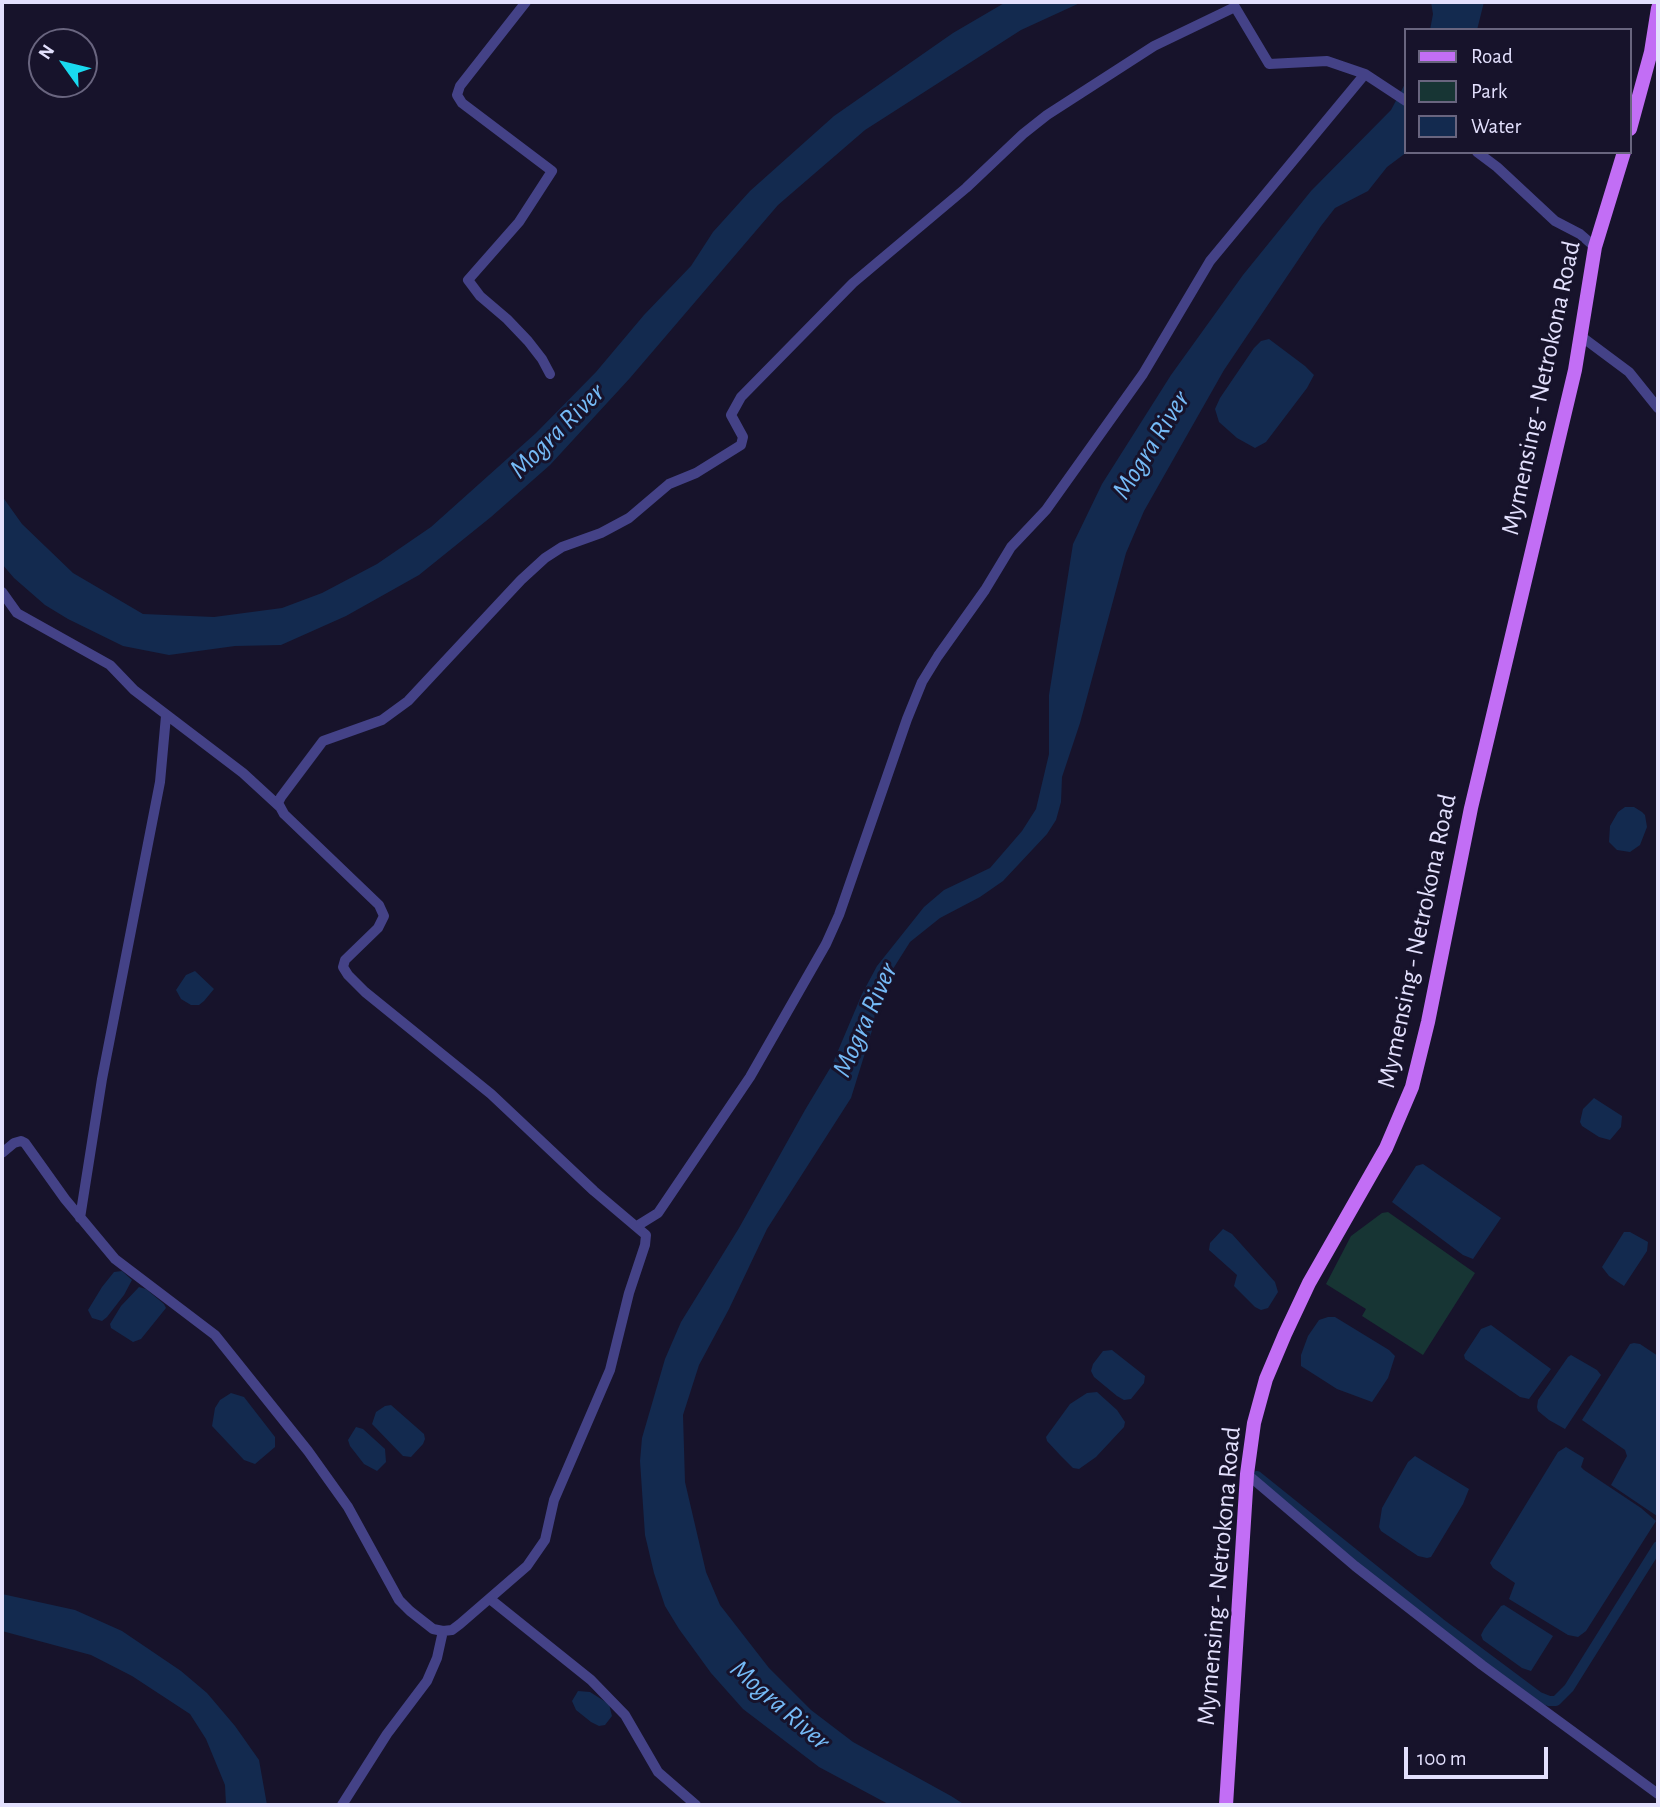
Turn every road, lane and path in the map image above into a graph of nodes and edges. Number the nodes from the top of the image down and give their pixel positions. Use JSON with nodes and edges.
{"nodes":[{"id":1,"x":526,"y":2,"type":"edge"},
{"id":2,"x":1658,"y":8,"type":"edge"},
{"id":3,"x":1365,"y":74,"type":"junction"},
{"id":4,"x":1404,"y":100,"type":"edge"},
{"id":5,"x":1632,"y":123,"type":"edge"},
{"id":6,"x":1480,"y":154,"type":"edge"},
{"id":7,"x":1623,"y":154,"type":"edge"},
{"id":8,"x":1595,"y":247,"type":"junction"},
{"id":9,"x":1582,"y":337,"type":"junction"},
{"id":10,"x":550,"y":374,"type":"dead end"},
{"id":11,"x":1658,"y":408,"type":"edge"},
{"id":12,"x":2,"y":592,"type":"edge"},
{"id":13,"x":166,"y":716,"type":"junction"},
{"id":14,"x":279,"y":807,"type":"junction"},
{"id":15,"x":2,"y":1153,"type":"edge"},
{"id":16,"x":80,"y":1218,"type":"junction"},
{"id":17,"x":637,"y":1226,"type":"junction"},
{"id":18,"x":1247,"y":1474,"type":"junction"},
{"id":19,"x":490,"y":1599,"type":"junction"},
{"id":20,"x":443,"y":1631,"type":"junction"},
{"id":21,"x":1658,"y":1794,"type":"edge"},
{"id":22,"x":342,"y":1805,"type":"edge"},
{"id":23,"x":696,"y":1805,"type":"edge"},
{"id":24,"x":1226,"y":1805,"type":"edge"}],
"edges":[{"from":1,"to":10,"type":"street"},
{"from":2,"to":5,"type":"main road"},
{"from":3,"to":4,"type":"street"},
{"from":3,"to":14,"type":"street"},
{"from":3,"to":17,"type":"street"},
{"from":6,"to":8,"type":"street"},
{"from":7,"to":8,"type":"main road","name":"Mymensing - Netrokona Road"},
{"from":8,"to":9,"type":"main road","name":"Mymensing - Netrokona Road"},
{"from":9,"to":11,"type":"street"},
{"from":9,"to":18,"type":"main road","name":"Mymensing - Netrokona Road"},
{"from":12,"to":13,"type":"street"},
{"from":13,"to":14,"type":"street"},
{"from":13,"to":16,"type":"street"},
{"from":14,"to":17,"type":"street"},
{"from":15,"to":16,"type":"street"},
{"from":16,"to":20,"type":"street"},
{"from":17,"to":19,"type":"street"},
{"from":18,"to":21,"type":"street"},
{"from":18,"to":24,"type":"main road","name":"Mymensing - Netrokona Road"},
{"from":19,"to":20,"type":"street"},
{"from":19,"to":23,"type":"street"},
{"from":20,"to":22,"type":"street"}]}
